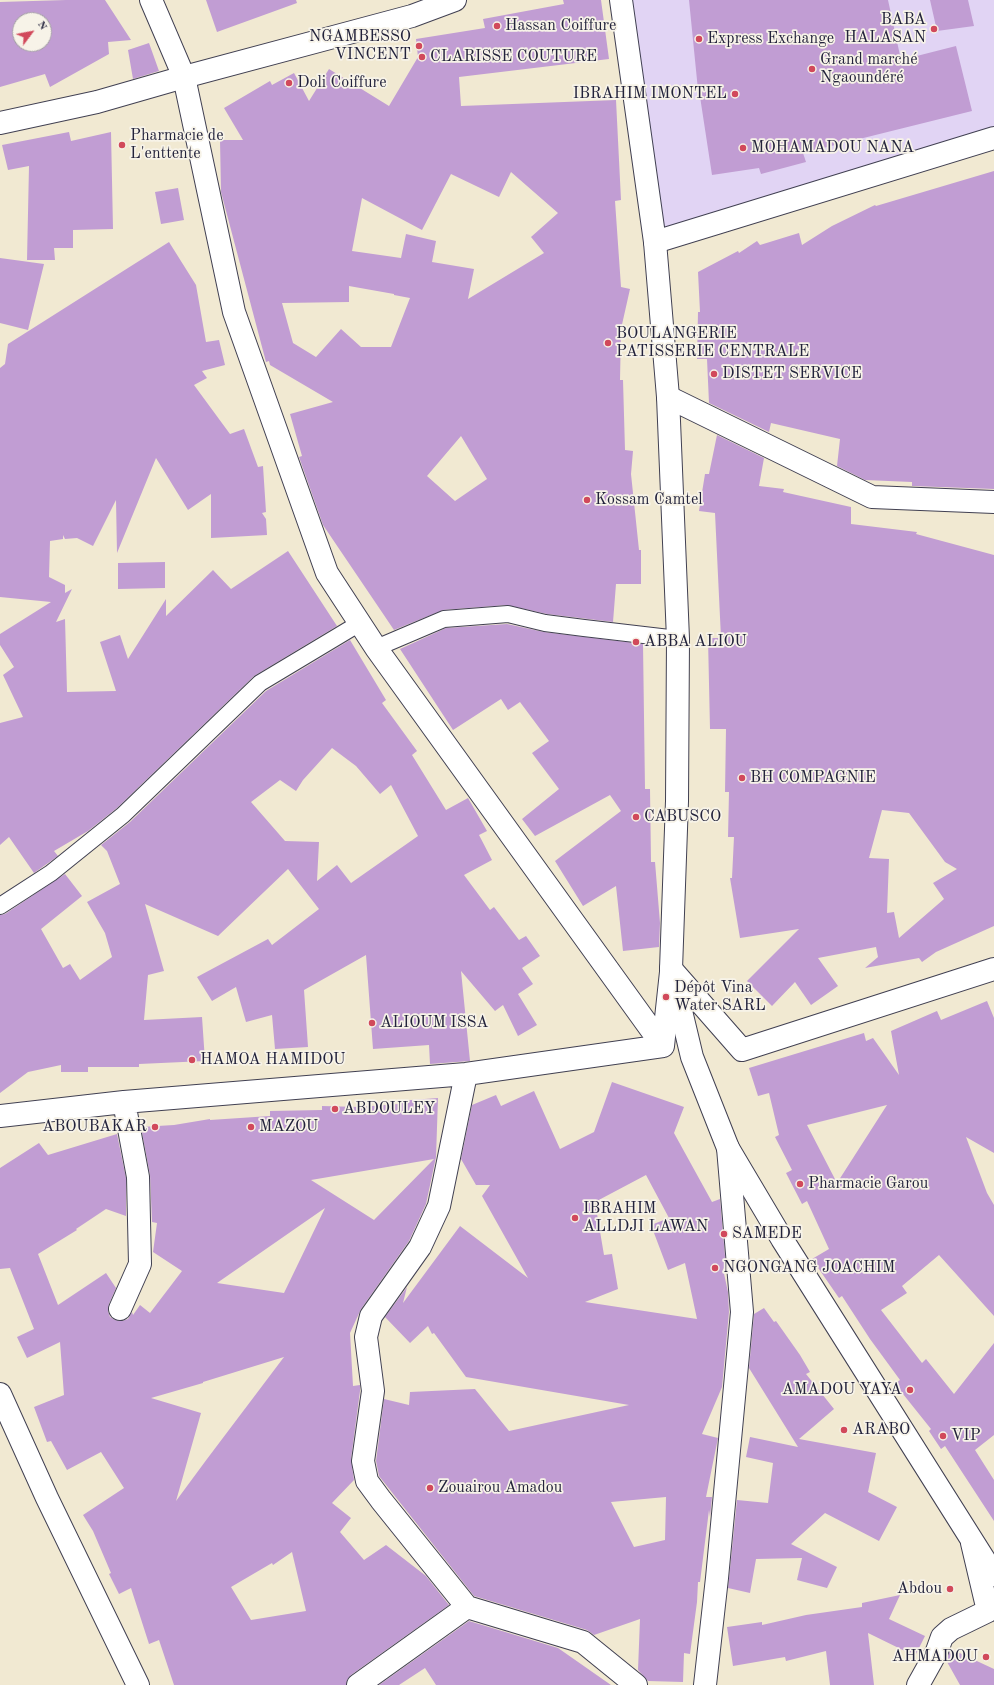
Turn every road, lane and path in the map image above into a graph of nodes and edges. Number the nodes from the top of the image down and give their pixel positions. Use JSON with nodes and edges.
{"nodes":[{"id":1,"x":150,"y":0,"type":"edge"},
{"id":2,"x":455,"y":0,"type":"edge"},
{"id":3,"x":621,"y":0,"type":"edge"},
{"id":4,"x":184,"y":77,"type":"junction"},
{"id":5,"x":0,"y":124,"type":"edge"},
{"id":6,"x":994,"y":138,"type":"edge"},
{"id":7,"x":655,"y":242,"type":"junction"},
{"id":8,"x":668,"y":397,"type":"junction"},
{"id":9,"x":994,"y":502,"type":"edge"},
{"id":10,"x":360,"y":623,"type":"junction"},
{"id":11,"x":678,"y":639,"type":"junction"},
{"id":12,"x":376,"y":648,"type":"junction"},
{"id":13,"x":0,"y":906,"type":"edge"},
{"id":14,"x":671,"y":969,"type":"junction"},
{"id":15,"x":994,"y":969,"type":"edge"},
{"id":16,"x":663,"y":1046,"type":"junction"},
{"id":17,"x":466,"y":1074,"type":"junction"},
{"id":18,"x":124,"y":1102,"type":"junction"},
{"id":19,"x":0,"y":1116,"type":"edge"},
{"id":20,"x":728,"y":1148,"type":"junction"},
{"id":21,"x":120,"y":1309,"type":"dead end"},
{"id":22,"x":0,"y":1394,"type":"edge"},
{"id":23,"x":970,"y":1536,"type":"junction"},
{"id":24,"x":994,"y":1575,"type":"edge"},
{"id":25,"x":467,"y":1607,"type":"junction"},
{"id":26,"x":138,"y":1685,"type":"edge"},
{"id":27,"x":358,"y":1685,"type":"edge"},
{"id":28,"x":636,"y":1685,"type":"edge"},
{"id":29,"x":704,"y":1685,"type":"edge"},
{"id":30,"x":918,"y":1685,"type":"edge"}],
"edges":[{"from":1,"to":4,"type":"street"},
{"from":2,"to":4,"type":"street"},
{"from":3,"to":7,"type":"street"},
{"from":4,"to":5,"type":"street"},
{"from":4,"to":10,"type":"street"},
{"from":6,"to":7,"type":"street"},
{"from":7,"to":8,"type":"street"},
{"from":8,"to":9,"type":"street"},
{"from":8,"to":11,"type":"street"},
{"from":10,"to":12,"type":"street"},
{"from":10,"to":13,"type":"lane"},
{"from":11,"to":12,"type":"lane"},
{"from":11,"to":14,"type":"street"},
{"from":12,"to":16,"type":"street"},
{"from":14,"to":15,"type":"street"},
{"from":14,"to":16,"type":"street"},
{"from":14,"to":20,"type":"street"},
{"from":16,"to":17,"type":"street"},
{"from":17,"to":18,"type":"street"},
{"from":17,"to":25,"type":"street"},
{"from":18,"to":19,"type":"street"},
{"from":18,"to":21,"type":"street"},
{"from":20,"to":23,"type":"street"},
{"from":20,"to":29,"type":"street"},
{"from":22,"to":26,"type":"street"},
{"from":23,"to":24,"type":"street"},
{"from":23,"to":30,"type":"street"},
{"from":25,"to":27,"type":"street"},
{"from":25,"to":28,"type":"street"}]}
